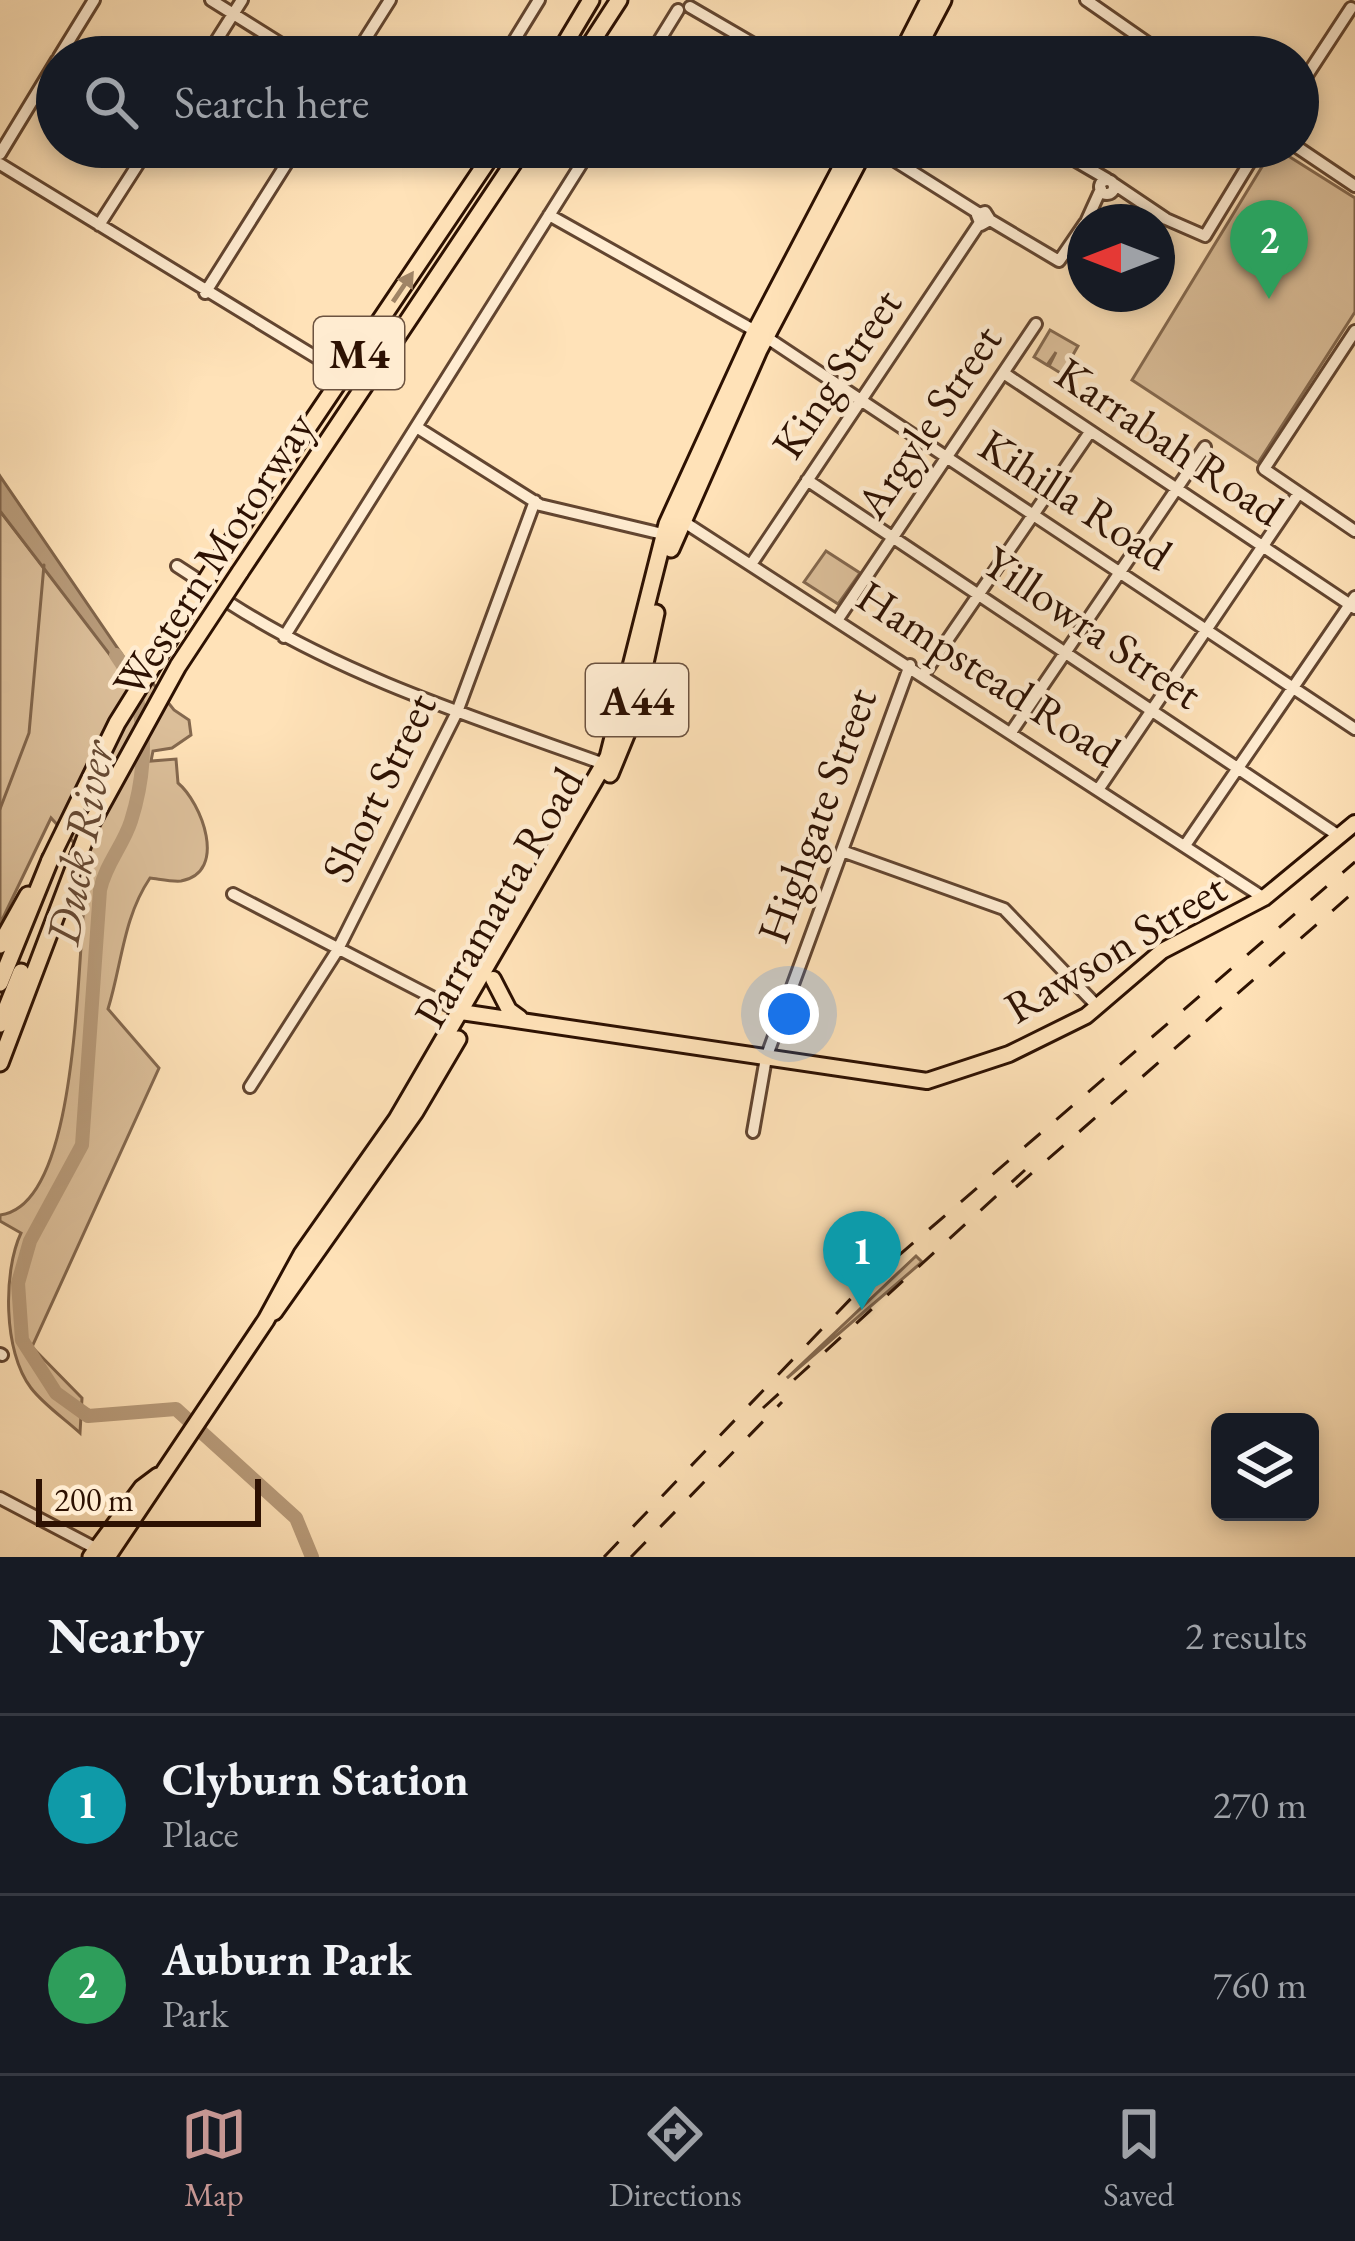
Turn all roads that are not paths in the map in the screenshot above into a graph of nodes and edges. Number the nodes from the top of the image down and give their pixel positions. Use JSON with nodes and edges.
{"nodes":[{"id":1,"x":94,"y":0,"type":"edge"},
{"id":2,"x":211,"y":0,"type":"edge"},
{"id":3,"x":242,"y":0,"type":"edge"},
{"id":4,"x":390,"y":0,"type":"edge"},
{"id":5,"x":538,"y":0,"type":"edge"},
{"id":6,"x":591,"y":0,"type":"edge"},
{"id":7,"x":619,"y":0,"type":"edge"},
{"id":8,"x":929,"y":0,"type":"edge"},
{"id":9,"x":943,"y":0,"type":"edge"},
{"id":10,"x":1086,"y":0,"type":"edge"},
{"id":11,"x":683,"y":4,"type":"edge"},
{"id":12,"x":1351,"y":6,"type":"edge"},
{"id":13,"x":233,"y":14,"type":"junction"},
{"id":14,"x":72,"y":36,"type":"edge"},
{"id":15,"x":219,"y":36,"type":"edge"},
{"id":16,"x":268,"y":36,"type":"edge"},
{"id":17,"x":367,"y":36,"type":"edge"},
{"id":18,"x":517,"y":36,"type":"edge"},
{"id":19,"x":569,"y":36,"type":"edge"},
{"id":20,"x":596,"y":36,"type":"edge"},
{"id":21,"x":663,"y":36,"type":"edge"},
{"id":22,"x":739,"y":36,"type":"edge"},
{"id":23,"x":910,"y":36,"type":"edge"},
{"id":24,"x":924,"y":36,"type":"edge"},
{"id":25,"x":1138,"y":36,"type":"edge"},
{"id":26,"x":1319,"y":56,"type":"edge"},
{"id":27,"x":36,"y":95,"type":"edge"},
{"id":28,"x":0,"y":154,"type":"edge"},
{"id":29,"x":1319,"y":162,"type":"edge"},
{"id":30,"x":0,"y":164,"type":"edge"},
{"id":31,"x":135,"y":168,"type":"edge"},
{"id":32,"x":284,"y":168,"type":"edge"},
{"id":33,"x":483,"y":168,"type":"edge"},
{"id":34,"x":510,"y":168,"type":"edge"},
{"id":35,"x":579,"y":168,"type":"edge"},
{"id":36,"x":842,"y":168,"type":"edge"},
{"id":37,"x":858,"y":168,"type":"edge"},
{"id":38,"x":903,"y":168,"type":"edge"},
{"id":39,"x":1083,"y":168,"type":"edge"},
{"id":40,"x":1248,"y":168,"type":"edge"},
{"id":41,"x":1355,"y":186,"type":"edge"},
{"id":42,"x":1107,"y":187,"type":"junction"},
{"id":43,"x":1097,"y":204,"type":"edge"},
{"id":44,"x":549,"y":215,"type":"junction"},
{"id":45,"x":982,"y":219,"type":"junction"},
{"id":46,"x":99,"y":225,"type":"junction"},
{"id":47,"x":1067,"y":255,"type":"edge"},
{"id":48,"x":205,"y":293,"type":"junction"},
{"id":49,"x":1036,"y":324,"type":"dead end"},
{"id":50,"x":1355,"y":331,"type":"edge"},
{"id":51,"x":760,"y":335,"type":"junction"},
{"id":52,"x":1350,"y":350,"type":"edge"},
{"id":53,"x":320,"y":359,"type":"dead end"},
{"id":54,"x":1005,"y":374,"type":"junction"},
{"id":55,"x":861,"y":399,"type":"junction"},
{"id":56,"x":418,"y":428,"type":"junction"},
{"id":57,"x":1090,"y":432,"type":"junction"},
{"id":58,"x":1205,"y":447,"type":"dead end"},
{"id":59,"x":946,"y":457,"type":"junction"},
{"id":60,"x":807,"y":480,"type":"junction"},
{"id":61,"x":1177,"y":489,"type":"junction"},
{"id":62,"x":1298,"y":494,"type":"junction"},
{"id":63,"x":535,"y":501,"type":"junction"},
{"id":64,"x":1032,"y":514,"type":"junction"},
{"id":65,"x":676,"y":517,"type":"junction"},
{"id":66,"x":1355,"y":531,"type":"edge"},
{"id":67,"x":669,"y":536,"type":"junction"},
{"id":68,"x":893,"y":537,"type":"junction"},
{"id":69,"x":1263,"y":547,"type":"junction"},
{"id":70,"x":752,"y":563,"type":"junction"},
{"id":71,"x":177,"y":566,"type":"dead end"},
{"id":72,"x":1121,"y":572,"type":"junction"},
{"id":73,"x":197,"y":579,"type":"dead end"},
{"id":74,"x":979,"y":594,"type":"junction"},
{"id":75,"x":1353,"y":603,"type":"edge"},
{"id":76,"x":230,"y":604,"type":"dead end"},
{"id":77,"x":838,"y":619,"type":"junction"},
{"id":78,"x":1208,"y":629,"type":"junction"},
{"id":79,"x":284,"y":638,"type":"junction"},
{"id":80,"x":1066,"y":652,"type":"junction"},
{"id":81,"x":910,"y":664,"type":"junction"},
{"id":82,"x":924,"y":674,"type":"junction"},
{"id":83,"x":1294,"y":687,"type":"junction"},
{"id":84,"x":1154,"y":710,"type":"junction"},
{"id":85,"x":457,"y":712,"type":"junction"},
{"id":86,"x":1355,"y":729,"type":"edge"},
{"id":87,"x":1012,"y":730,"type":"junction"},
{"id":88,"x":604,"y":764,"type":"junction"},
{"id":89,"x":1241,"y":768,"type":"junction"},
{"id":90,"x":1100,"y":787,"type":"junction"},
{"id":91,"x":1355,"y":823,"type":"edge"},
{"id":92,"x":1339,"y":836,"type":"junction"},
{"id":93,"x":1186,"y":844,"type":"junction"},
{"id":94,"x":842,"y":851,"type":"junction"},
{"id":95,"x":50,"y":860,"type":"junction"},
{"id":96,"x":60,"y":889,"type":"junction"},
{"id":97,"x":233,"y":894,"type":"dead end"},
{"id":98,"x":1264,"y":898,"type":"junction"},
{"id":99,"x":0,"y":945,"type":"edge"},
{"id":100,"x":337,"y":951,"type":"junction"},
{"id":101,"x":493,"y":979,"type":"junction"},
{"id":102,"x":0,"y":983,"type":"edge"},
{"id":103,"x":1098,"y":1007,"type":"junction"},
{"id":104,"x":467,"y":1013,"type":"junction"},
{"id":105,"x":525,"y":1021,"type":"junction"},
{"id":106,"x":0,"y":1024,"type":"edge"},
{"id":107,"x":766,"y":1058,"type":"junction"},
{"id":108,"x":0,"y":1064,"type":"edge"},
{"id":109,"x":250,"y":1087,"type":"dead end"},
{"id":110,"x":753,"y":1132,"type":"dead end"},
{"id":111,"x":0,"y":1498,"type":"edge"},
{"id":112,"x":98,"y":1554,"type":"edge"}],
"edges":[{"from":1,"to":14,"type":"street"},
{"from":2,"to":13,"type":"street"},
{"from":3,"to":13,"type":"street"},
{"from":4,"to":17,"type":"street"},
{"from":5,"to":18,"type":"street"},
{"from":6,"to":19,"type":"highway"},
{"from":7,"to":20,"type":"highway"},
{"from":8,"to":23,"type":"highway"},
{"from":9,"to":24,"type":"highway"},
{"from":10,"to":25,"type":"street"},
{"from":11,"to":21,"type":"street"},
{"from":11,"to":22,"type":"street"},
{"from":12,"to":26,"type":"street"},
{"from":13,"to":15,"type":"street"},
{"from":13,"to":16,"type":"street"},
{"from":27,"to":28,"type":"street"},
{"from":29,"to":41,"type":"street"},
{"from":30,"to":46,"type":"street"},
{"from":31,"to":46,"type":"street"},
{"from":32,"to":48,"type":"street"},
{"from":95,"to":33,"type":"highway","name":"Western Motorway","number":"M4","one_way":true,"bridge":true},
{"from":34,"to":96,"type":"highway","name":"Western Motorway","number":"M4","bridge":true},
{"from":35,"to":44,"type":"street"},
{"from":36,"to":51,"type":"highway","name":"Parramatta Road","number":"A44"},
{"from":37,"to":51,"type":"highway","name":"Parramatta Road","number":"A44"},
{"from":38,"to":45,"type":"street"},
{"from":39,"to":42,"type":"street"},
{"from":40,"to":42,"type":"street"},
{"from":42,"to":43,"type":"street"},
{"from":44,"to":51,"type":"street","name":"Kihilla Road"},
{"from":44,"to":56,"type":"street"},
{"from":45,"to":47,"type":"street"},
{"from":45,"to":55,"type":"street","name":"King Street"},
{"from":46,"to":48,"type":"street"},
{"from":48,"to":53,"type":"street"},
{"from":49,"to":54,"type":"street","name":"Argyle Street"},
{"from":50,"to":52,"type":"street"},
{"from":51,"to":55,"type":"street","name":"Kihilla Road"},
{"from":51,"to":65,"type":"highway","name":"Parramatta Road","number":"A44"},
{"from":52,"to":62,"type":"street"},
{"from":54,"to":57,"type":"street","name":"Karrabah Road"},
{"from":54,"to":59,"type":"street","name":"Argyle Street"},
{"from":55,"to":59,"type":"street","name":"Kihilla Road"},
{"from":55,"to":60,"type":"street","name":"King Street"},
{"from":56,"to":63,"type":"street"},
{"from":56,"to":79,"type":"street"},
{"from":57,"to":61,"type":"street","name":"Karrabah Road"},
{"from":57,"to":64,"type":"street"},
{"from":58,"to":61,"type":"street"},
{"from":59,"to":64,"type":"street","name":"Kihilla Road"},
{"from":59,"to":68,"type":"street","name":"Argyle Street"},
{"from":60,"to":68,"type":"street","name":"Yillowra Street"},
{"from":60,"to":70,"type":"street","name":"King Street"},
{"from":61,"to":69,"type":"street","name":"Karrabah Road"},
{"from":61,"to":72,"type":"street"},
{"from":62,"to":66,"type":"street"},
{"from":62,"to":69,"type":"street"},
{"from":63,"to":67,"type":"street"},
{"from":63,"to":85,"type":"street","name":"Short Street"},
{"from":64,"to":72,"type":"street","name":"Kihilla Road"},
{"from":64,"to":74,"type":"street"},
{"from":65,"to":67,"type":"highway","name":"Parramatta Road","number":"A44"},
{"from":65,"to":70,"type":"street","name":"Hampstead Road"},
{"from":67,"to":88,"type":"highway","name":"Parramatta Road","number":"A44"},
{"from":67,"to":101,"type":"highway","name":"Parramatta Road","number":"A44"},
{"from":68,"to":74,"type":"street","name":"Yillowra Street"},
{"from":68,"to":77,"type":"street","name":"Argyle Street"},
{"from":69,"to":75,"type":"street","name":"Karrabah Road"},
{"from":69,"to":78,"type":"street"},
{"from":70,"to":77,"type":"street","name":"Hampstead Road"},
{"from":71,"to":73,"type":"street"},
{"from":72,"to":78,"type":"street","name":"Kihilla Road"},
{"from":72,"to":80,"type":"street"},
{"from":74,"to":80,"type":"street","name":"Yillowra Street"},
{"from":74,"to":82,"type":"street"},
{"from":75,"to":83,"type":"street"},
{"from":76,"to":79,"type":"street"},
{"from":77,"to":81,"type":"street","name":"Hampstead Road"},
{"from":78,"to":83,"type":"street","name":"Kihilla Road"},
{"from":78,"to":84,"type":"street"},
{"from":79,"to":85,"type":"street"},
{"from":80,"to":84,"type":"street","name":"Yillowra Street"},
{"from":80,"to":87,"type":"street"},
{"from":81,"to":82,"type":"street","name":"Hampstead Road"},
{"from":81,"to":94,"type":"street","name":"Highgate Street"},
{"from":82,"to":87,"type":"street","name":"Hampstead Road"},
{"from":83,"to":86,"type":"street","name":"Kihilla Road"},
{"from":83,"to":89,"type":"street"},
{"from":84,"to":89,"type":"street","name":"Yillowra Street"},
{"from":84,"to":90,"type":"street"},
{"from":85,"to":88,"type":"street"},
{"from":85,"to":100,"type":"street","name":"Short Street"},
{"from":87,"to":90,"type":"street","name":"Hampstead Road"},
{"from":88,"to":104,"type":"highway","name":"Parramatta Road","number":"A44"},
{"from":89,"to":92,"type":"street","name":"Yillowra Street"},
{"from":89,"to":93,"type":"street"},
{"from":90,"to":93,"type":"street","name":"Hampstead Road"},
{"from":91,"to":92,"type":"main road","name":"Rawson Street"},
{"from":92,"to":98,"type":"main road","name":"Rawson Street"},
{"from":93,"to":98,"type":"street","name":"Hampstead Road"},
{"from":94,"to":103,"type":"street"},
{"from":94,"to":107,"type":"street","name":"Highgate Street"},
{"from":95,"to":99,"type":"highway","number":"M4"},
{"from":95,"to":102,"type":"highway","name":"Western Motorway","number":"M4"},
{"from":96,"to":106,"type":"highway","name":"Western Motorway","number":"M4"},
{"from":96,"to":108,"type":"highway","name":"Western Motorway","number":"M4"},
{"from":97,"to":100,"type":"street"},
{"from":98,"to":103,"type":"main road","name":"Rawson Street"},
{"from":100,"to":104,"type":"street"},
{"from":100,"to":109,"type":"street","name":"Short Street"},
{"from":101,"to":104,"type":"highway","name":"Parramatta Road","number":"A44"},
{"from":101,"to":105,"type":"main road"},
{"from":103,"to":107,"type":"main road","name":"Rawson Street"},
{"from":104,"to":105,"type":"main road","name":"Rawson Street"},
{"from":104,"to":112,"type":"highway","name":"Parramatta Road","number":"A44"},
{"from":105,"to":107,"type":"main road","name":"Rawson Street"},
{"from":107,"to":110,"type":"street","name":"Highgate Street"},
{"from":111,"to":112,"type":"street"}]}
